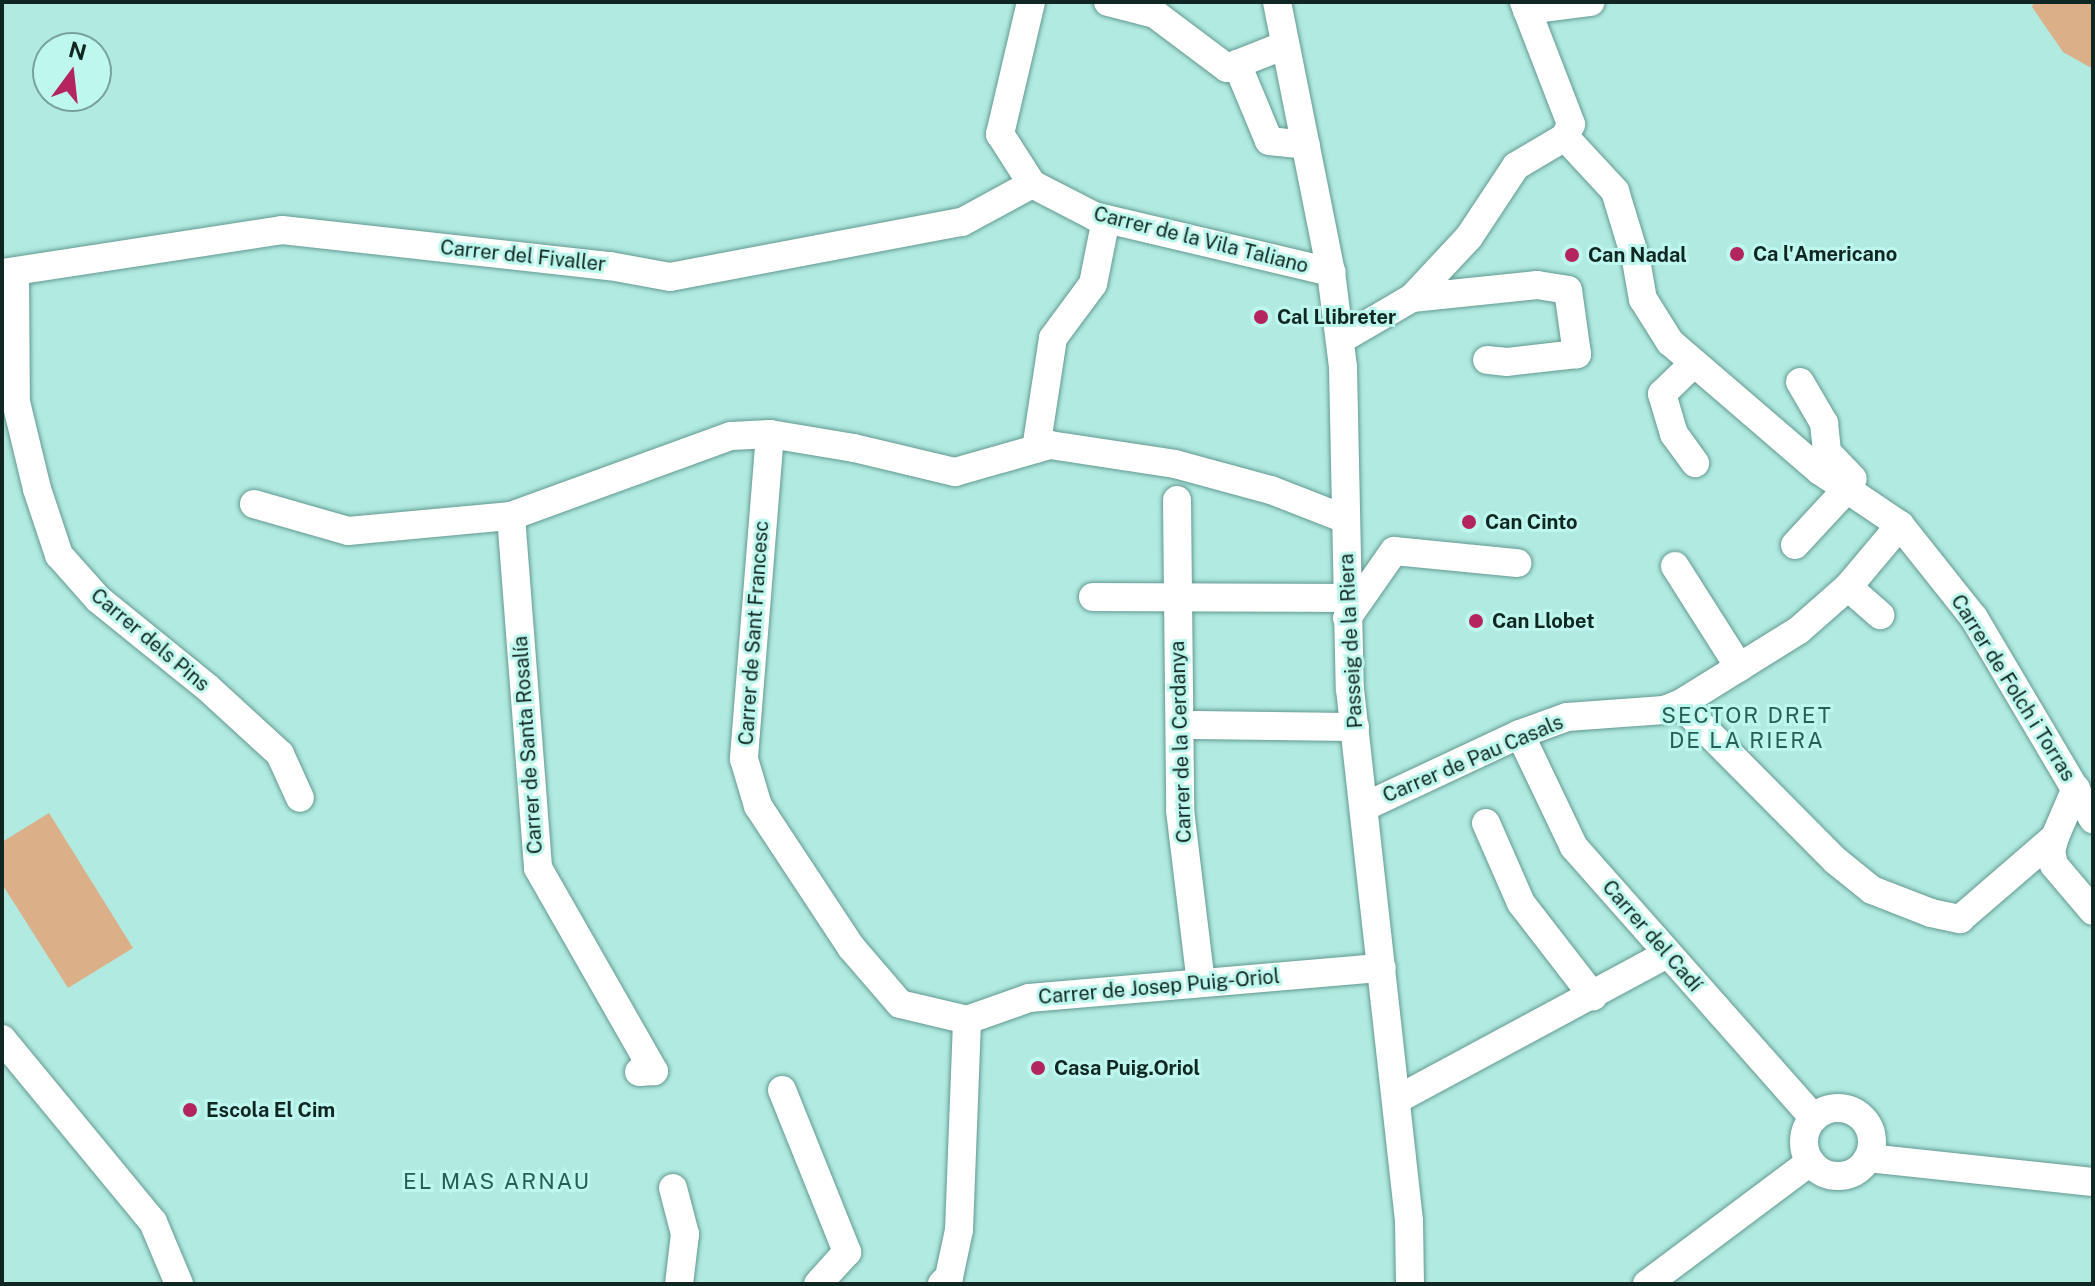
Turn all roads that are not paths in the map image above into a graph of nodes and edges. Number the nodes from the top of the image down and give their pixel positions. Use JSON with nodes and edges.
{"nodes":[{"id":1,"x":1031,"y":2,"type":"edge"},
{"id":2,"x":1108,"y":2,"type":"edge"},
{"id":3,"x":1277,"y":2,"type":"edge"},
{"id":4,"x":1590,"y":2,"type":"edge"},
{"id":5,"x":1526,"y":6,"type":"edge"},
{"id":6,"x":1285,"y":45,"type":"junction"},
{"id":7,"x":1237,"y":64,"type":"junction"},
{"id":8,"x":1568,"y":131,"type":"junction"},
{"id":9,"x":1306,"y":145,"type":"junction"},
{"id":10,"x":1032,"y":184,"type":"junction"},
{"id":11,"x":1106,"y":219,"type":"junction"},
{"id":12,"x":8,"y":272,"type":"edge"},
{"id":13,"x":1331,"y":272,"type":"junction"},
{"id":14,"x":1412,"y":298,"type":"junction"},
{"id":15,"x":1340,"y":340,"type":"junction"},
{"id":16,"x":1487,"y":360,"type":"dead end"},
{"id":17,"x":1693,"y":364,"type":"junction"},
{"id":18,"x":1800,"y":382,"type":"dead end"},
{"id":19,"x":770,"y":434,"type":"junction"},
{"id":20,"x":1036,"y":449,"type":"junction"},
{"id":21,"x":1695,"y":463,"type":"dead end"},
{"id":22,"x":1846,"y":490,"type":"junction"},
{"id":23,"x":1177,"y":500,"type":"dead end"},
{"id":24,"x":254,"y":504,"type":"dead end"},
{"id":25,"x":511,"y":516,"type":"junction"},
{"id":26,"x":1892,"y":518,"type":"junction"},
{"id":27,"x":1345,"y":519,"type":"junction"},
{"id":28,"x":1795,"y":545,"type":"dead end"},
{"id":29,"x":1517,"y":563,"type":"dead end"},
{"id":30,"x":1675,"y":566,"type":"dead end"},
{"id":31,"x":1848,"y":587,"type":"junction"},
{"id":32,"x":1093,"y":597,"type":"dead end"},
{"id":33,"x":1177,"y":597,"type":"junction"},
{"id":34,"x":1347,"y":608,"type":"junction"},
{"id":35,"x":1880,"y":615,"type":"dead end"},
{"id":36,"x":1739,"y":667,"type":"junction"},
{"id":37,"x":1680,"y":704,"type":"junction"},
{"id":38,"x":1190,"y":725,"type":"dead end"},
{"id":39,"x":1355,"y":727,"type":"junction"},
{"id":40,"x":1520,"y":734,"type":"junction"},
{"id":41,"x":2076,"y":788,"type":"junction"},
{"id":42,"x":300,"y":798,"type":"dead end"},
{"id":43,"x":1364,"y":807,"type":"junction"},
{"id":44,"x":2093,"y":819,"type":"edge"},
{"id":45,"x":1486,"y":823,"type":"dead end"},
{"id":46,"x":2055,"y":837,"type":"junction"},
{"id":47,"x":2093,"y":911,"type":"edge"},
{"id":48,"x":1667,"y":954,"type":"junction"},
{"id":49,"x":1382,"y":968,"type":"junction"},
{"id":50,"x":1201,"y":983,"type":"junction"},
{"id":51,"x":1593,"y":996,"type":"junction"},
{"id":52,"x":967,"y":1020,"type":"junction"},
{"id":53,"x":2,"y":1039,"type":"edge"},
{"id":54,"x":639,"y":1072,"type":"dead end"},
{"id":55,"x":782,"y":1090,"type":"dead end"},
{"id":56,"x":1396,"y":1100,"type":"junction"},
{"id":57,"x":1814,"y":1118,"type":"junction"},
{"id":58,"x":1868,"y":1158,"type":"junction"},
{"id":59,"x":1810,"y":1162,"type":"junction"},
{"id":60,"x":2093,"y":1182,"type":"edge"},
{"id":61,"x":673,"y":1188,"type":"dead end"},
{"id":62,"x":179,"y":1284,"type":"edge"},
{"id":63,"x":679,"y":1284,"type":"edge"},
{"id":64,"x":818,"y":1284,"type":"edge"},
{"id":65,"x":942,"y":1284,"type":"edge"},
{"id":66,"x":1410,"y":1284,"type":"edge"},
{"id":67,"x":1647,"y":1284,"type":"edge"}],
"edges":[{"from":1,"to":10,"type":"street"},
{"from":2,"to":7,"type":"street"},
{"from":3,"to":6,"type":"street","name":"Passeig de la Riera"},
{"from":4,"to":5,"type":"street"},
{"from":5,"to":8,"type":"street"},
{"from":6,"to":7,"type":"street"},
{"from":6,"to":9,"type":"street","name":"Passeig de la Riera"},
{"from":7,"to":9,"type":"street"},
{"from":8,"to":14,"type":"street"},
{"from":8,"to":17,"type":"street","name":"Carrer de Folch i Torras"},
{"from":9,"to":13,"type":"street","name":"Passeig de la Riera"},
{"from":10,"to":11,"type":"street","name":"Carrer de la Vila Taliano"},
{"from":10,"to":12,"type":"street","name":"Carrer del Fivaller"},
{"from":11,"to":13,"type":"street","name":"Carrer de la Vila Taliano"},
{"from":11,"to":20,"type":"street"},
{"from":12,"to":42,"type":"street","name":"Carrer dels Pins"},
{"from":13,"to":15,"type":"street","name":"Passeig de la Riera"},
{"from":14,"to":15,"type":"street"},
{"from":14,"to":16,"type":"street"},
{"from":15,"to":27,"type":"street","name":"Passeig de la Riera"},
{"from":17,"to":21,"type":"street"},
{"from":17,"to":22,"type":"street","name":"Carrer de Folch i Torras"},
{"from":18,"to":26,"type":"street"},
{"from":19,"to":20,"type":"street"},
{"from":19,"to":25,"type":"street"},
{"from":19,"to":52,"type":"street","name":"Carrer de Sant Francesc"},
{"from":20,"to":27,"type":"street"},
{"from":22,"to":26,"type":"street","name":"Carrer de Folch i Torras"},
{"from":22,"to":28,"type":"street"},
{"from":23,"to":33,"type":"street","name":"Carrer de la Cerdanya"},
{"from":24,"to":25,"type":"street"},
{"from":25,"to":54,"type":"street","name":"Carrer de Santa Rosalía"},
{"from":26,"to":31,"type":"street","name":"Carrer de Pau Casals"},
{"from":26,"to":41,"type":"street","name":"Carrer de Folch i Torras"},
{"from":27,"to":34,"type":"street","name":"Passeig de la Riera"},
{"from":29,"to":34,"type":"street"},
{"from":30,"to":36,"type":"street"},
{"from":31,"to":35,"type":"street"},
{"from":31,"to":36,"type":"street","name":"Carrer de Pau Casals"},
{"from":32,"to":33,"type":"street"},
{"from":33,"to":34,"type":"street"},
{"from":33,"to":50,"type":"street","name":"Carrer de la Cerdanya"},
{"from":34,"to":39,"type":"street","name":"Passeig de la Riera"},
{"from":36,"to":37,"type":"street","name":"Carrer de Pau Casals"},
{"from":37,"to":40,"type":"street","name":"Carrer de Pau Casals"},
{"from":37,"to":46,"type":"street"},
{"from":38,"to":39,"type":"street"},
{"from":39,"to":43,"type":"street","name":"Passeig de la Riera"},
{"from":40,"to":43,"type":"street","name":"Carrer de Pau Casals"},
{"from":40,"to":48,"type":"street","name":"Carrer del Cadí"},
{"from":41,"to":44,"type":"street","name":"Carrer de Folch i Torras"},
{"from":41,"to":46,"type":"street"},
{"from":43,"to":49,"type":"street","name":"Passeig de la Riera"},
{"from":45,"to":51,"type":"street"},
{"from":46,"to":47,"type":"street"},
{"from":48,"to":51,"type":"street"},
{"from":48,"to":57,"type":"street","name":"Carrer del Cadí"},
{"from":49,"to":50,"type":"street","name":"Carrer de Josep Puig-Oriol"},
{"from":49,"to":56,"type":"street","name":"Passeig de la Riera"},
{"from":50,"to":52,"type":"street","name":"Carrer de Josep Puig-Oriol"},
{"from":51,"to":56,"type":"street"},
{"from":52,"to":65,"type":"street"},
{"from":53,"to":62,"type":"street"},
{"from":55,"to":64,"type":"street"},
{"from":56,"to":66,"type":"street","name":"Passeig de la Riera"},
{"from":57,"to":58,"type":"street"},
{"from":57,"to":59,"type":"street"},
{"from":58,"to":59,"type":"street"},
{"from":58,"to":60,"type":"street"},
{"from":59,"to":67,"type":"street"},
{"from":61,"to":63,"type":"street"}]}
